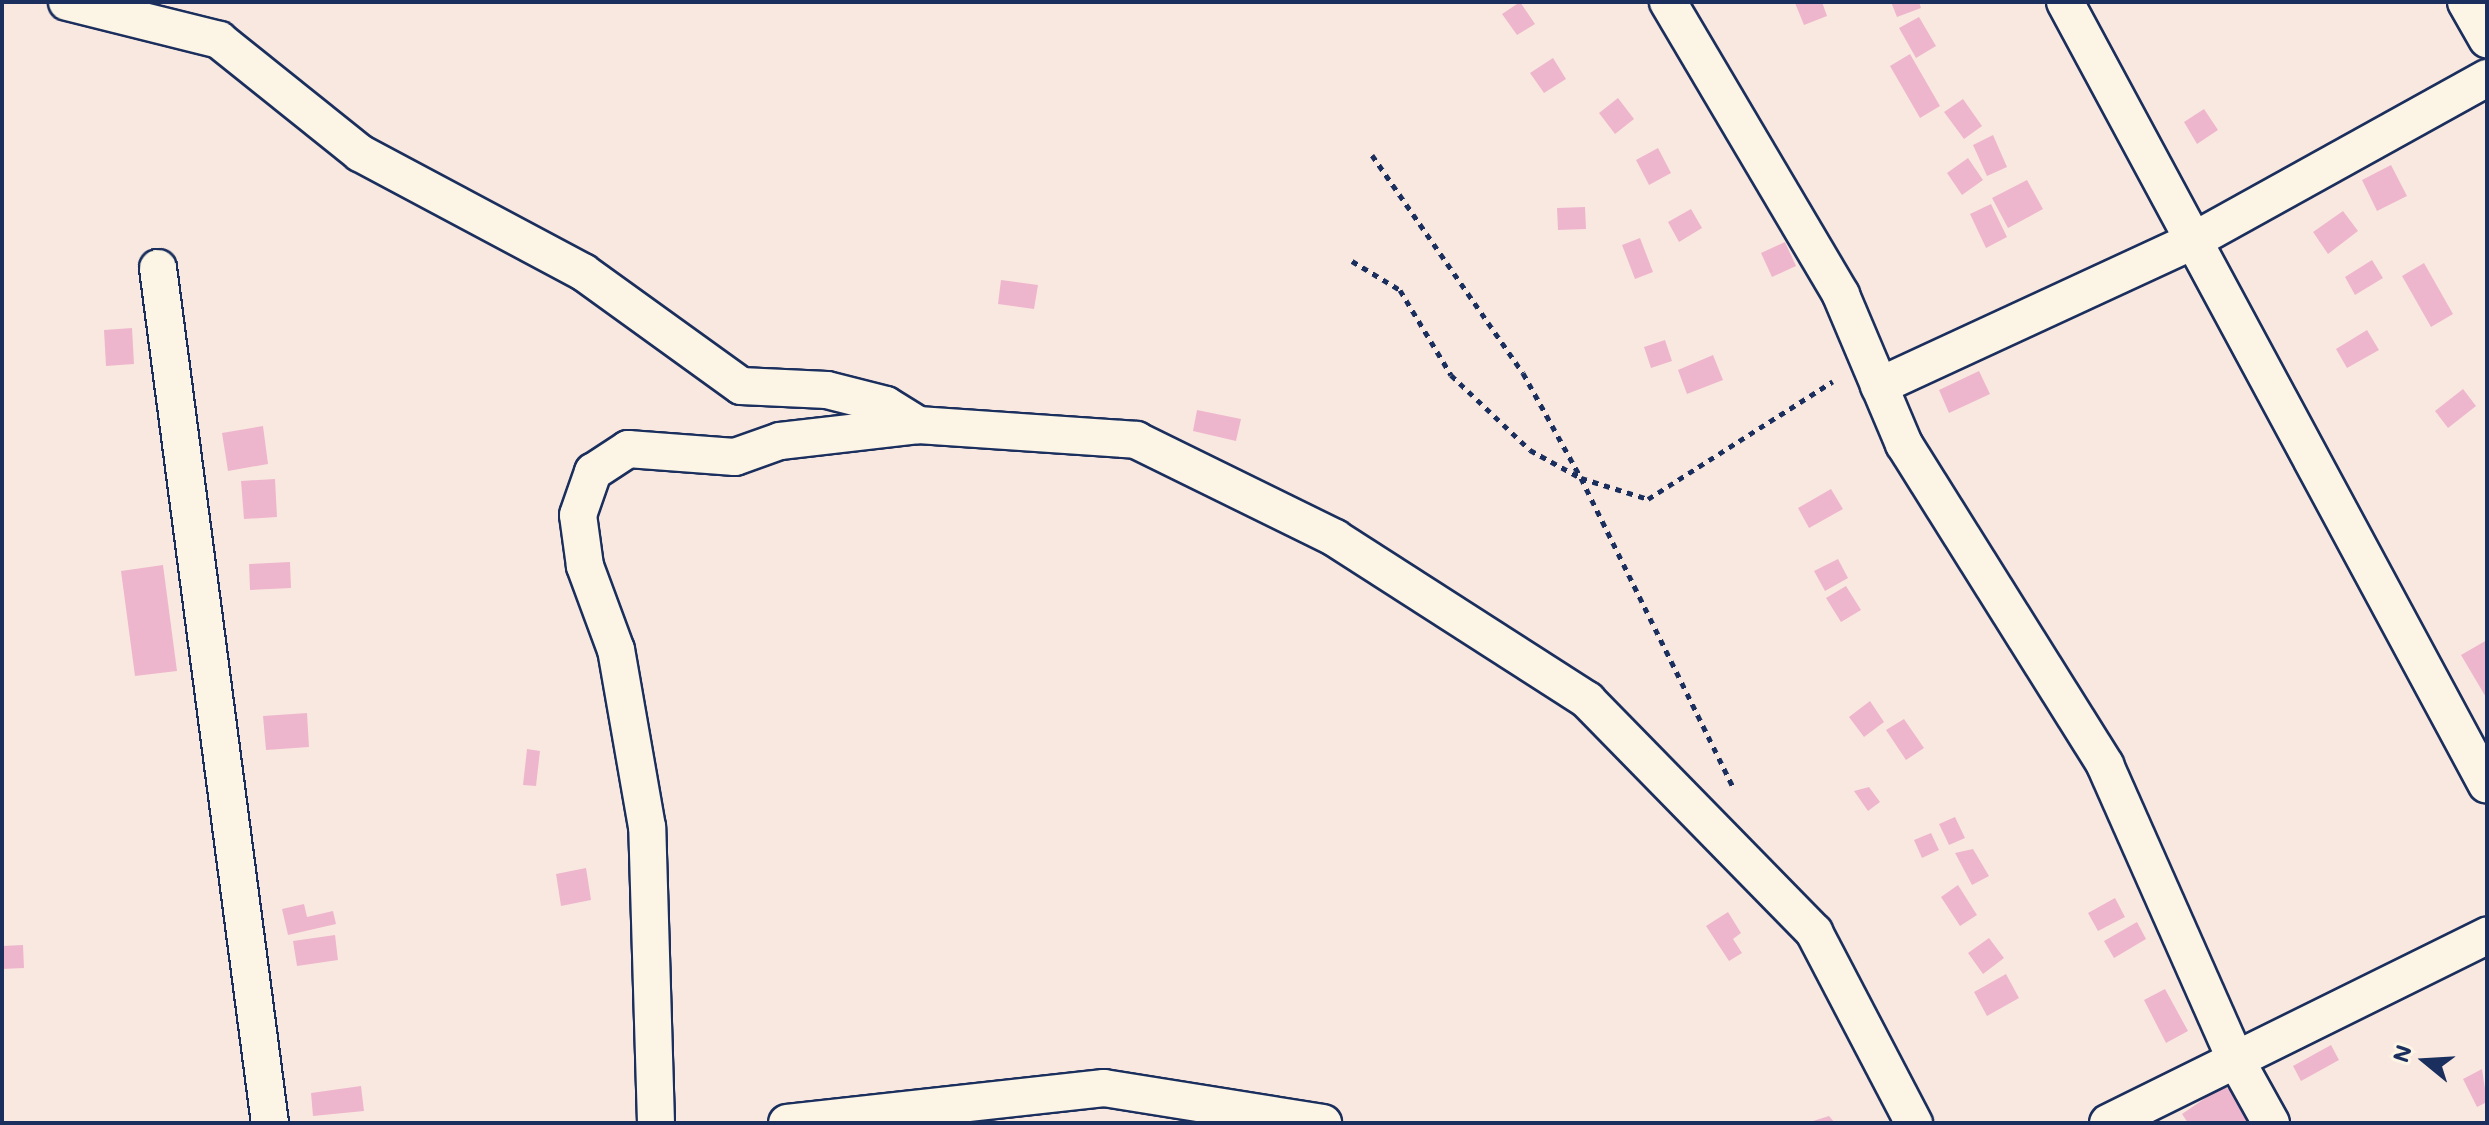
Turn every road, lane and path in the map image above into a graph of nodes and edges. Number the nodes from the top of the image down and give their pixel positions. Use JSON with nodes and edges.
{"nodes":[{"id":1,"x":67,"y":2,"type":"edge"},
{"id":2,"x":1668,"y":2,"type":"edge"},
{"id":3,"x":2065,"y":2,"type":"edge"},
{"id":4,"x":2466,"y":2,"type":"edge"},
{"id":5,"x":2487,"y":39,"type":"edge"},
{"id":6,"x":2487,"y":78,"type":"edge"},
{"id":7,"x":1372,"y":155,"type":"dead end"},
{"id":8,"x":2191,"y":242,"type":"junction"},
{"id":9,"x":1352,"y":261,"type":"dead end"},
{"id":10,"x":158,"y":268,"type":"dead end"},
{"id":11,"x":1874,"y":373,"type":"junction"},
{"id":12,"x":918,"y":425,"type":"junction"},
{"id":13,"x":1581,"y":478,"type":"junction"},
{"id":14,"x":2487,"y":785,"type":"edge"},
{"id":15,"x":1739,"y":802,"type":"dead end"},
{"id":16,"x":2487,"y":936,"type":"edge"},
{"id":17,"x":2236,"y":1060,"type":"junction"},
{"id":18,"x":270,"y":1123,"type":"edge"},
{"id":19,"x":656,"y":1123,"type":"edge"},
{"id":20,"x":787,"y":1123,"type":"edge"},
{"id":21,"x":1323,"y":1123,"type":"edge"},
{"id":22,"x":1914,"y":1123,"type":"edge"},
{"id":23,"x":2108,"y":1123,"type":"edge"},
{"id":24,"x":2271,"y":1123,"type":"edge"}],
"edges":[{"from":1,"to":12,"type":"street"},
{"from":2,"to":11,"type":"street"},
{"from":3,"to":8,"type":"street"},
{"from":4,"to":5,"type":"street"},
{"from":6,"to":8,"type":"street"},
{"from":7,"to":13,"type":"path"},
{"from":8,"to":11,"type":"street"},
{"from":8,"to":14,"type":"street"},
{"from":9,"to":13,"type":"path"},
{"from":10,"to":18,"type":"street"},
{"from":11,"to":13,"type":"path"},
{"from":11,"to":17,"type":"street"},
{"from":12,"to":19,"type":"street"},
{"from":12,"to":22,"type":"street"},
{"from":13,"to":15,"type":"path"},
{"from":16,"to":17,"type":"street"},
{"from":17,"to":23,"type":"street"},
{"from":17,"to":24,"type":"street"},
{"from":20,"to":21,"type":"street"}]}
